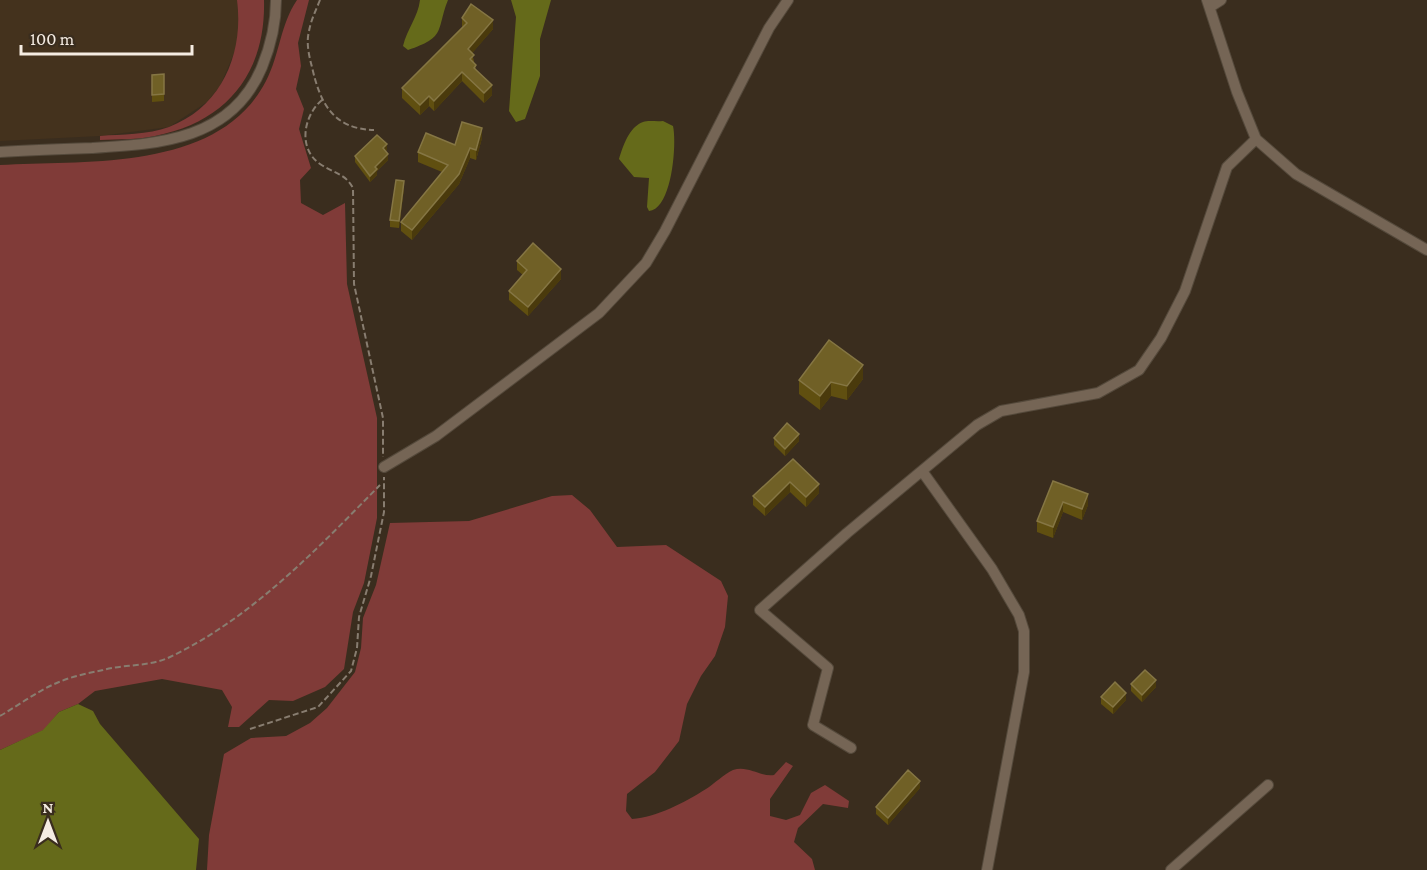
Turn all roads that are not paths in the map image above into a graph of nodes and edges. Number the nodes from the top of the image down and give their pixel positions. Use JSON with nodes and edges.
{"nodes":[{"id":1,"x":276,"y":0,"type":"edge"},
{"id":2,"x":788,"y":0,"type":"edge"},
{"id":3,"x":1221,"y":0,"type":"edge"},
{"id":4,"x":1208,"y":3,"type":"edge"},
{"id":5,"x":1256,"y":139,"type":"junction"},
{"id":6,"x":0,"y":152,"type":"edge"},
{"id":7,"x":1427,"y":250,"type":"edge"},
{"id":8,"x":384,"y":466,"type":"road end"},
{"id":9,"x":922,"y":471,"type":"junction"},
{"id":10,"x":851,"y":748,"type":"dead end"},
{"id":11,"x":1268,"y":785,"type":"dead end"},
{"id":12,"x":987,"y":870,"type":"edge"},
{"id":13,"x":1171,"y":870,"type":"edge"}],
"edges":[{"from":1,"to":6,"type":"street"},
{"from":2,"to":8,"type":"street"},
{"from":3,"to":4,"type":"street"},
{"from":4,"to":5,"type":"street"},
{"from":5,"to":7,"type":"street"},
{"from":5,"to":9,"type":"street"},
{"from":9,"to":10,"type":"street"},
{"from":9,"to":12,"type":"street"},
{"from":11,"to":13,"type":"street"}]}
